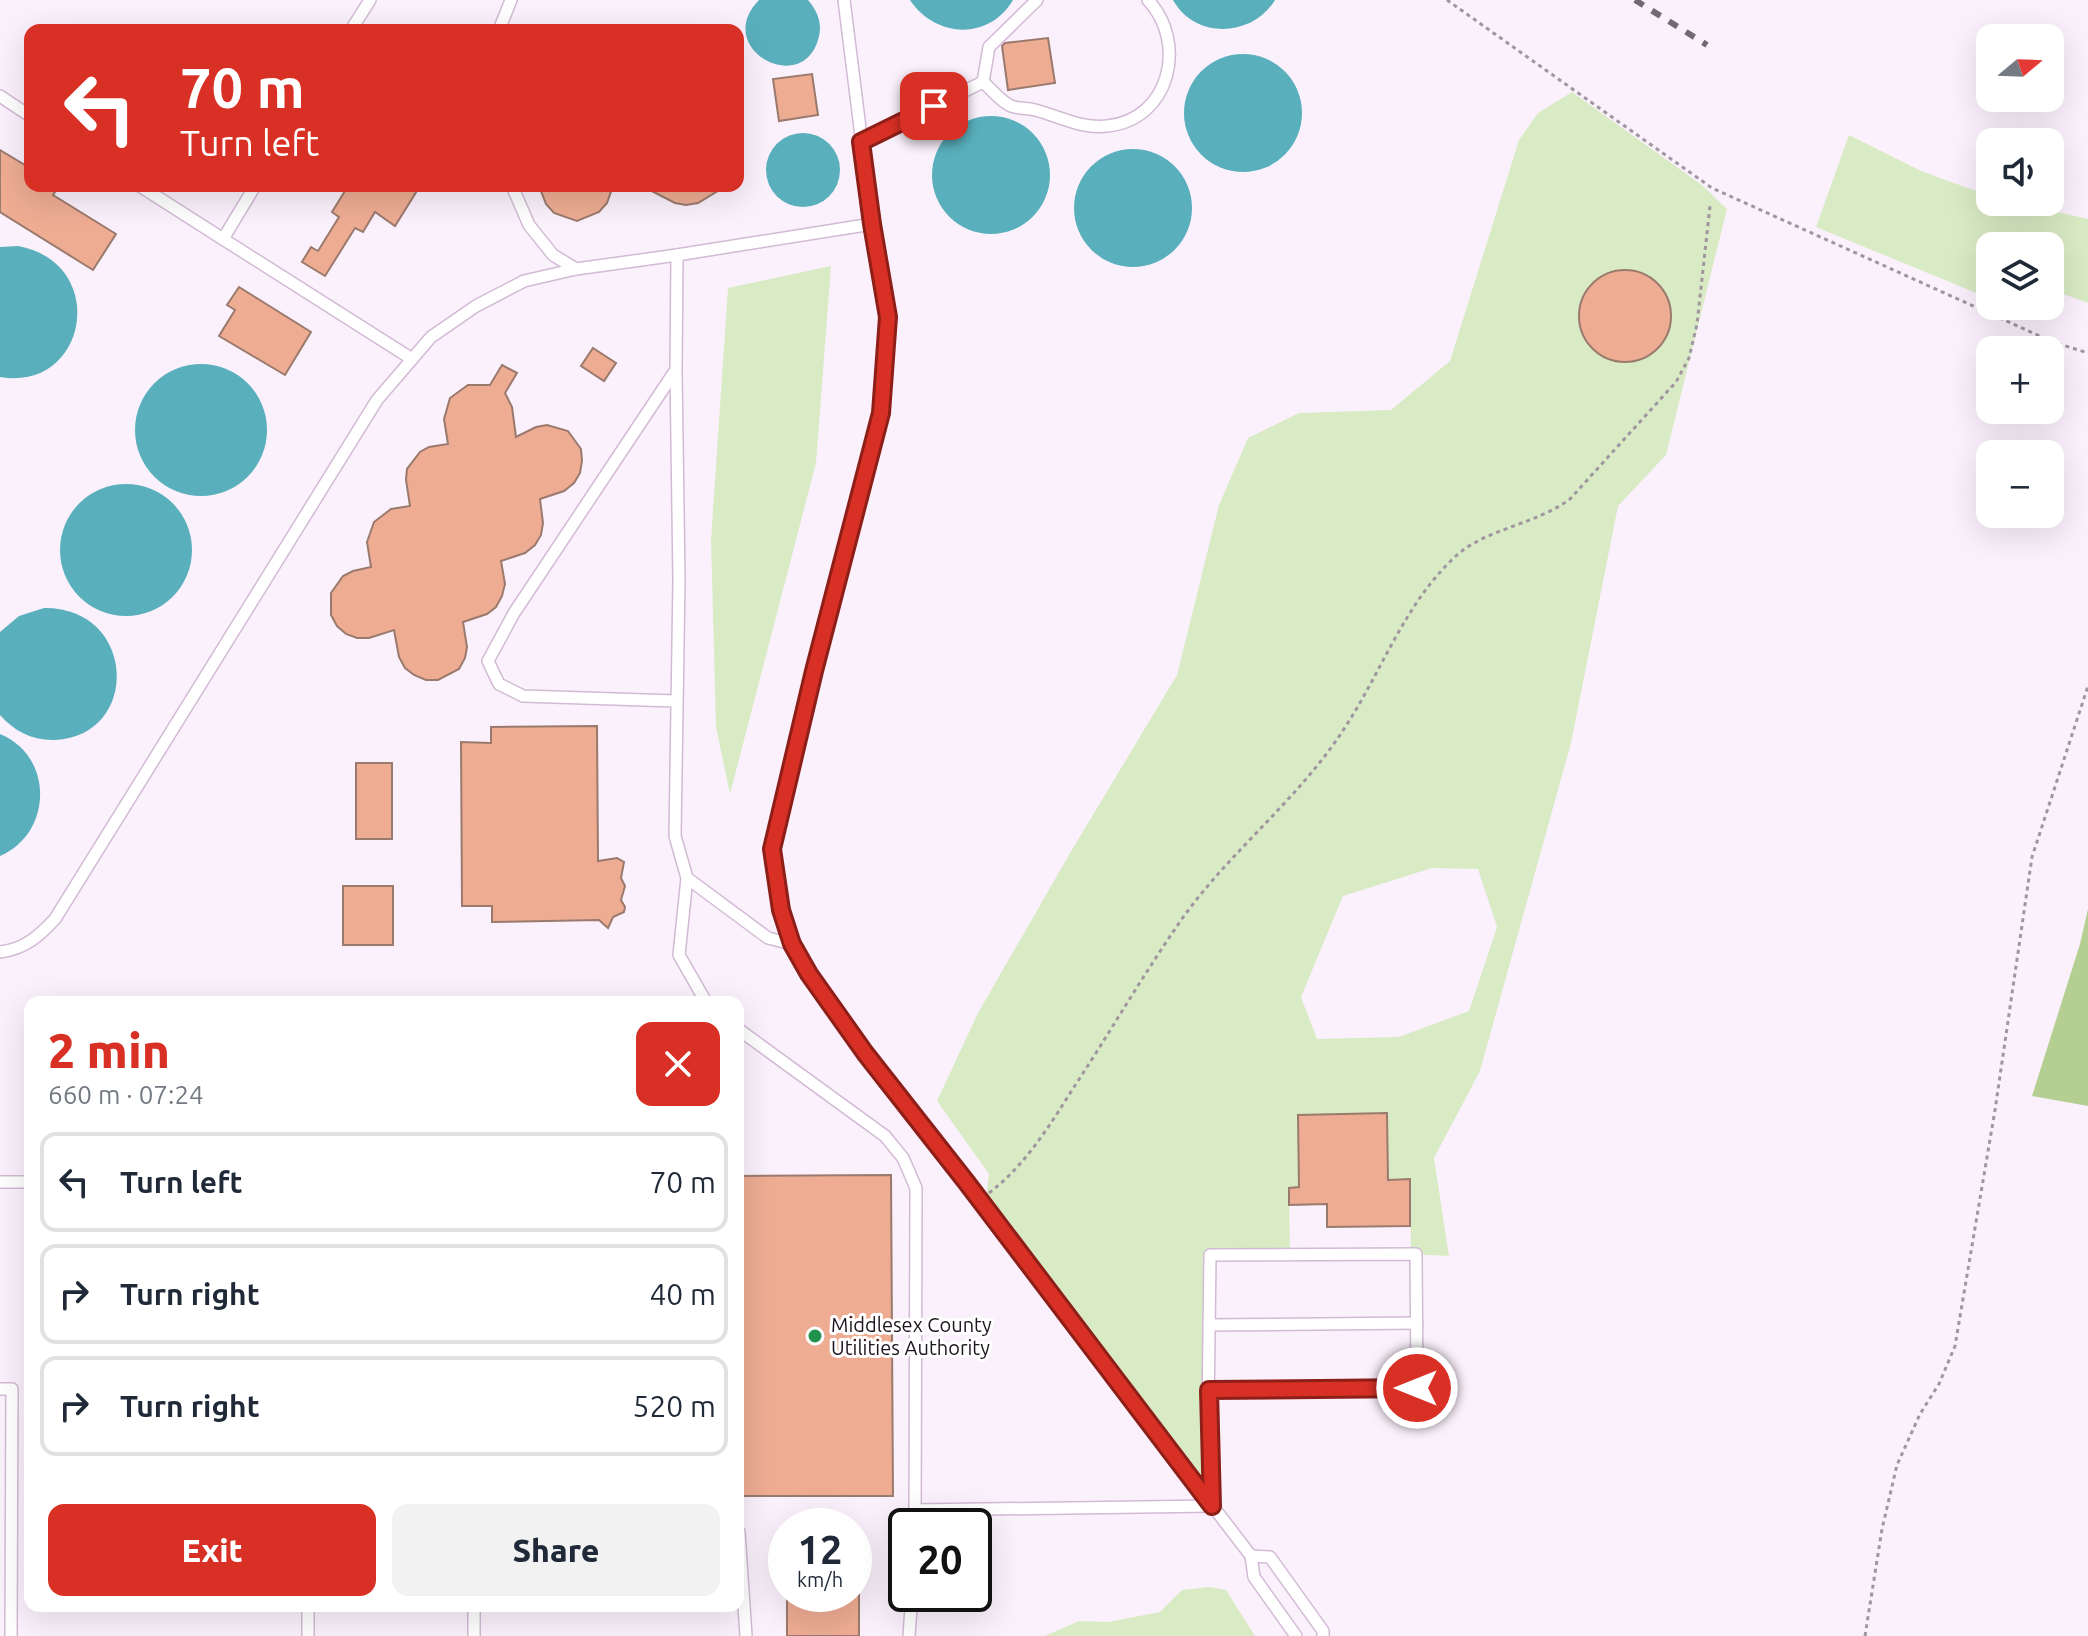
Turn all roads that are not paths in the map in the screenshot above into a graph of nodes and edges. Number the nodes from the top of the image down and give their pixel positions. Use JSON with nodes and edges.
{"nodes":[{"id":1,"x":370,"y":0,"type":"edge"},
{"id":2,"x":511,"y":0,"type":"edge"},
{"id":3,"x":844,"y":0,"type":"edge"},
{"id":4,"x":1037,"y":0,"type":"edge"},
{"id":5,"x":1148,"y":0,"type":"edge"},
{"id":6,"x":355,"y":24,"type":"edge"},
{"id":7,"x":501,"y":24,"type":"edge"},
{"id":8,"x":983,"y":82,"type":"junction"},
{"id":9,"x":0,"y":96,"type":"edge"},
{"id":10,"x":24,"y":112,"type":"edge"},
{"id":11,"x":861,"y":142,"type":"junction"},
{"id":12,"x":149,"y":192,"type":"edge"},
{"id":13,"x":251,"y":192,"type":"edge"},
{"id":14,"x":515,"y":192,"type":"edge"},
{"id":15,"x":872,"y":224,"type":"junction"},
{"id":16,"x":223,"y":239,"type":"junction"},
{"id":17,"x":677,"y":255,"type":"junction"},
{"id":18,"x":576,"y":269,"type":"junction"},
{"id":19,"x":412,"y":359,"type":"junction"},
{"id":20,"x":676,"y":371,"type":"junction"},
{"id":21,"x":675,"y":701,"type":"junction"},
{"id":22,"x":687,"y":878,"type":"junction"},
{"id":23,"x":792,"y":944,"type":"junction"},
{"id":24,"x":0,"y":952,"type":"edge"},
{"id":25,"x":703,"y":996,"type":"edge"},
{"id":26,"x":744,"y":1033,"type":"edge"},
{"id":27,"x":0,"y":1182,"type":"edge"},
{"id":28,"x":24,"y":1182,"type":"edge"},
{"id":29,"x":1417,"y":1323,"type":"junction"},
{"id":30,"x":1209,"y":1325,"type":"junction"},
{"id":31,"x":0,"y":1389,"type":"edge"},
{"id":32,"x":1209,"y":1390,"type":"junction"},
{"id":33,"x":1212,"y":1506,"type":"junction"},
{"id":34,"x":915,"y":1508,"type":"edge"},
{"id":35,"x":992,"y":1509,"type":"edge"},
{"id":36,"x":1251,"y":1556,"type":"junction"},
{"id":37,"x":744,"y":1606,"type":"edge"},
{"id":38,"x":308,"y":1612,"type":"edge"},
{"id":39,"x":474,"y":1612,"type":"edge"},
{"id":40,"x":911,"y":1612,"type":"edge"},
{"id":41,"x":11,"y":1636,"type":"edge"},
{"id":42,"x":308,"y":1636,"type":"edge"},
{"id":43,"x":474,"y":1636,"type":"edge"},
{"id":44,"x":746,"y":1636,"type":"edge"},
{"id":45,"x":909,"y":1636,"type":"edge"},
{"id":46,"x":1296,"y":1636,"type":"edge"},
{"id":47,"x":1323,"y":1636,"type":"edge"}],
"edges":[{"from":1,"to":6,"type":"lane"},
{"from":2,"to":7,"type":"lane"},
{"from":3,"to":11,"type":"lane"},
{"from":4,"to":8,"type":"lane"},
{"from":5,"to":8,"type":"lane"},
{"from":8,"to":11,"type":"lane"},
{"from":9,"to":10,"type":"lane"},
{"from":11,"to":15,"type":"lane"},
{"from":12,"to":16,"type":"lane"},
{"from":13,"to":16,"type":"lane"},
{"from":14,"to":18,"type":"lane"},
{"from":15,"to":17,"type":"lane"},
{"from":15,"to":23,"type":"lane"},
{"from":16,"to":19,"type":"lane"},
{"from":17,"to":18,"type":"lane"},
{"from":17,"to":20,"type":"lane"},
{"from":18,"to":19,"type":"lane"},
{"from":19,"to":24,"type":"lane"},
{"from":20,"to":21,"type":"lane"},
{"from":20,"to":21,"type":"lane"},
{"from":21,"to":22,"type":"lane"},
{"from":22,"to":23,"type":"lane"},
{"from":22,"to":25,"type":"lane"},
{"from":23,"to":33,"type":"lane"},
{"from":26,"to":34,"type":"lane"},
{"from":27,"to":28,"type":"lane"},
{"from":29,"to":30,"type":"lane"},
{"from":29,"to":30,"type":"lane"},
{"from":29,"to":32,"type":"lane"},
{"from":30,"to":32,"type":"lane"},
{"from":31,"to":41,"type":"lane"},
{"from":32,"to":33,"type":"lane"},
{"from":33,"to":35,"type":"lane"},
{"from":33,"to":36,"type":"lane"},
{"from":36,"to":46,"type":"lane"},
{"from":36,"to":47,"type":"lane"},
{"from":37,"to":44,"type":"lane"},
{"from":38,"to":42,"type":"lane"},
{"from":39,"to":43,"type":"lane"},
{"from":40,"to":45,"type":"lane"}]}
